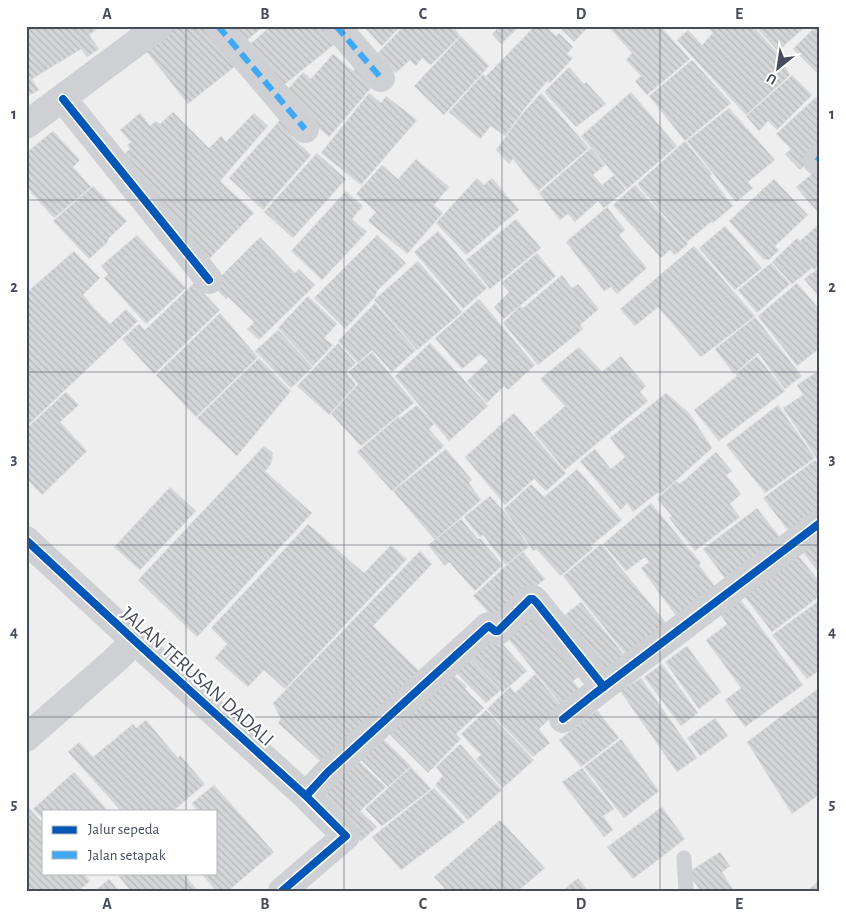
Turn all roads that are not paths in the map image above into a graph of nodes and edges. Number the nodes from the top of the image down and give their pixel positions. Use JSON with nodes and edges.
{"nodes":[{"id":1,"x":159,"y":26,"type":"edge"},
{"id":2,"x":218,"y":26,"type":"edge"},
{"id":3,"x":336,"y":26,"type":"edge"},
{"id":4,"x":382,"y":78,"type":"dead end"},
{"id":5,"x":63,"y":99,"type":"junction"},
{"id":6,"x":26,"y":125,"type":"edge"},
{"id":7,"x":305,"y":129,"type":"dead end"},
{"id":8,"x":209,"y":280,"type":"dead end"},
{"id":9,"x":820,"y":523,"type":"edge"},
{"id":10,"x":26,"y":540,"type":"edge"},
{"id":11,"x":135,"y":641,"type":"junction"},
{"id":12,"x":604,"y":688,"type":"junction"},
{"id":13,"x":563,"y":719,"type":"dead end"},
{"id":14,"x":26,"y":738,"type":"edge"},
{"id":15,"x":306,"y":796,"type":"junction"},
{"id":16,"x":684,"y":858,"type":"dead end"},
{"id":17,"x":282,"y":891,"type":"edge"},
{"id":18,"x":686,"y":891,"type":"edge"}],
"edges":[{"from":1,"to":5,"type":"street"},
{"from":2,"to":7,"type":"street"},
{"from":3,"to":4,"type":"street"},
{"from":5,"to":6,"type":"street"},
{"from":5,"to":8,"type":"street"},
{"from":9,"to":12,"type":"street"},
{"from":10,"to":11,"type":"street","name":"JALAN TERUSAN DADALI"},
{"from":11,"to":14,"type":"street"},
{"from":11,"to":15,"type":"street","name":"JALAN TERUSAN DADALI"},
{"from":12,"to":13,"type":"street"},
{"from":12,"to":15,"type":"street"},
{"from":15,"to":17,"type":"street","name":"JALAN TERUSAN DADALI"},
{"from":16,"to":18,"type":"lane"}]}
